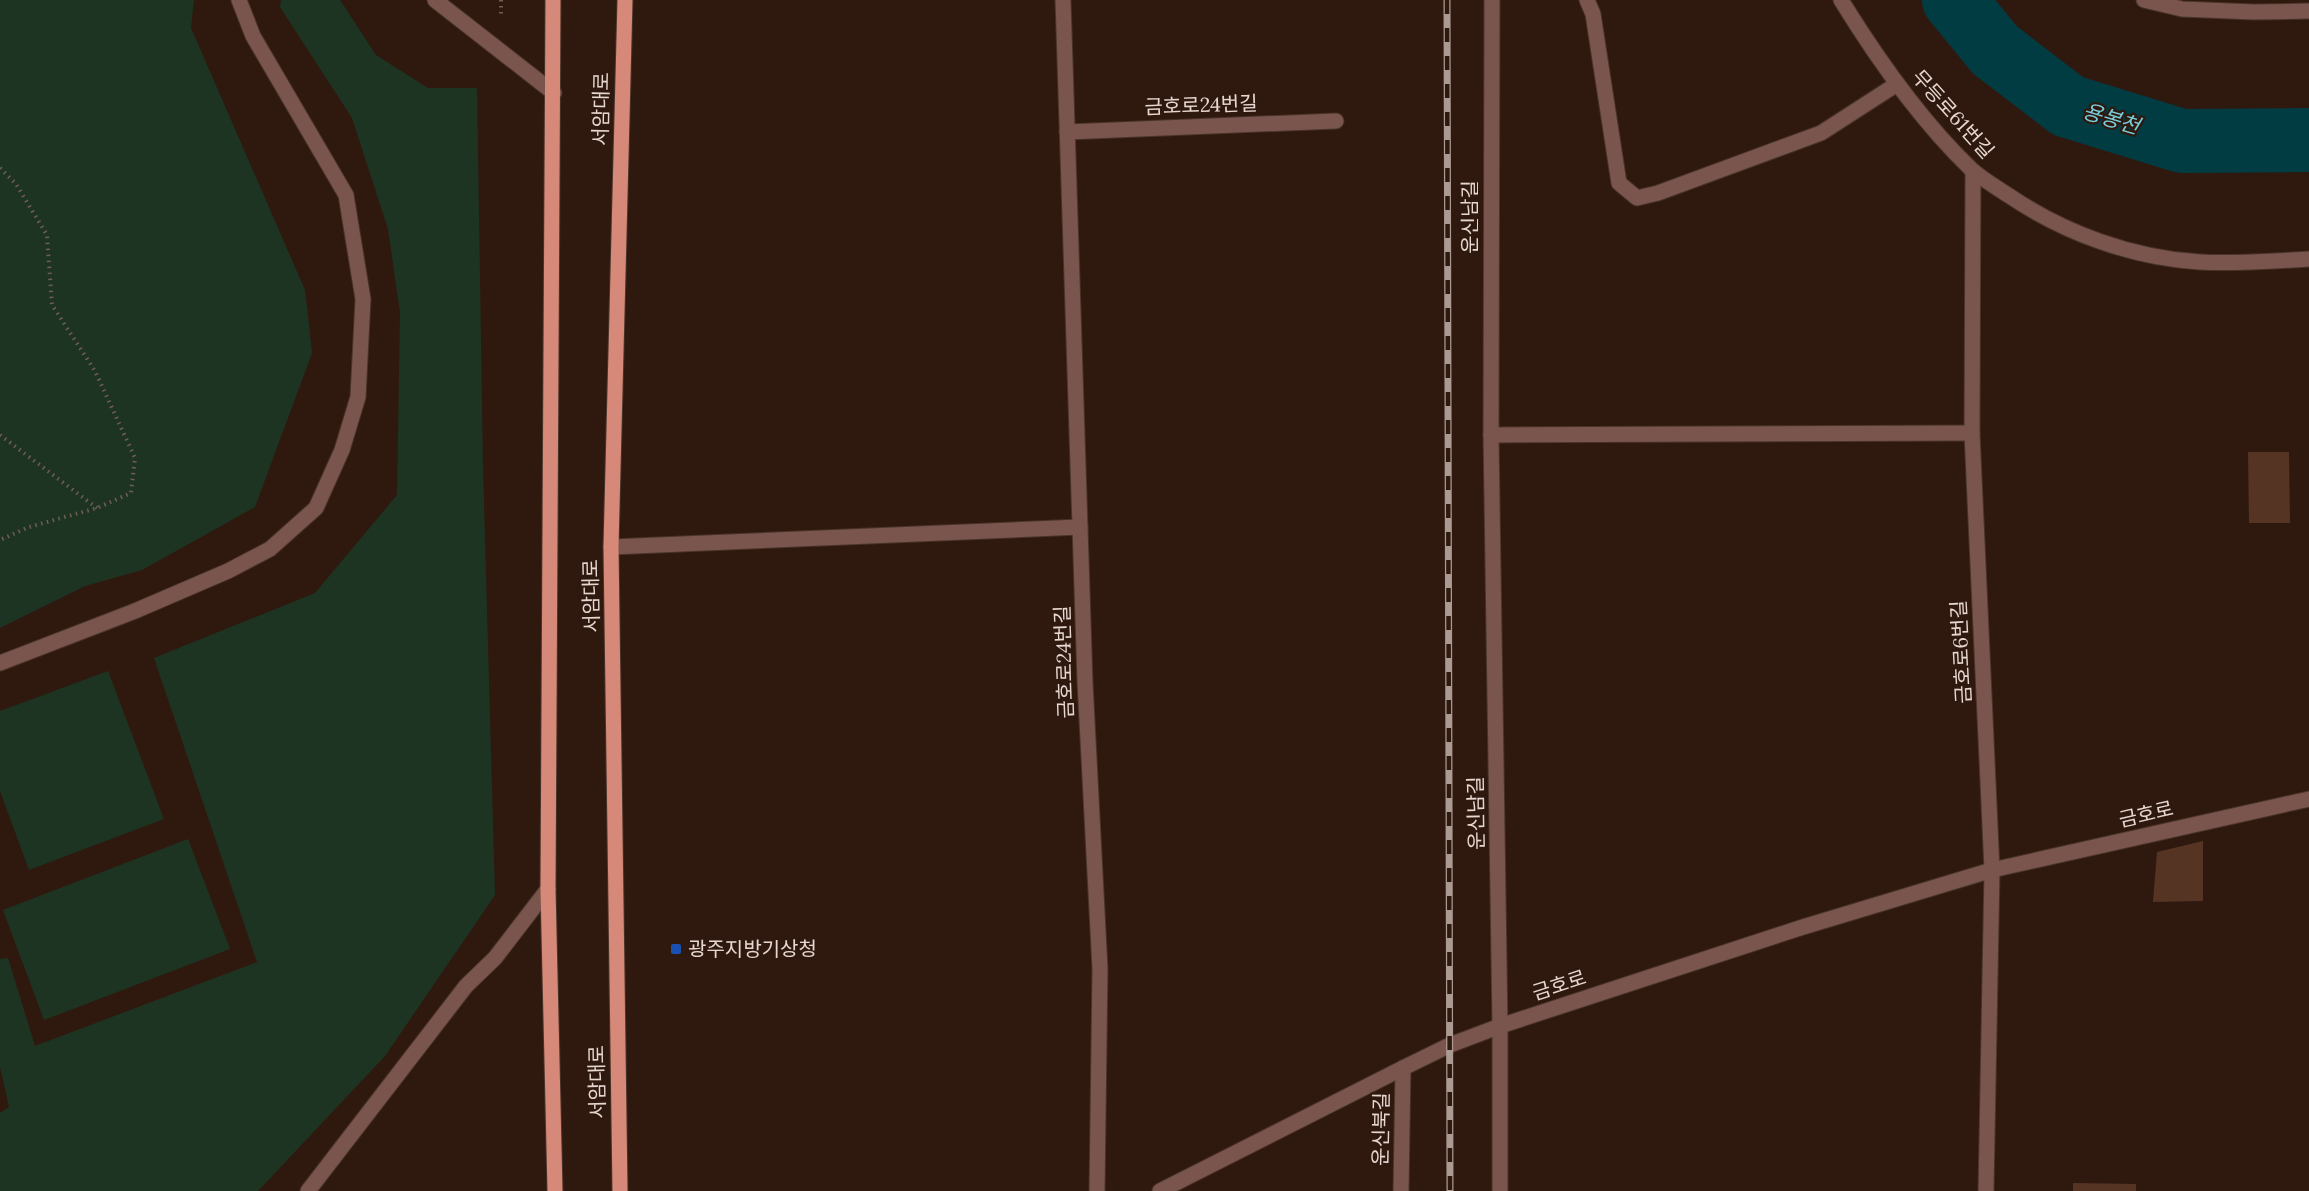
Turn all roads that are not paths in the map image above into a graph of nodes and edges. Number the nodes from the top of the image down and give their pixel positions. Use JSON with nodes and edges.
{"nodes":[{"id":1,"x":239,"y":0,"type":"edge"},
{"id":2,"x":435,"y":0,"type":"edge"},
{"id":3,"x":553,"y":0,"type":"edge"},
{"id":4,"x":625,"y":0,"type":"edge"},
{"id":5,"x":1063,"y":0,"type":"edge"},
{"id":6,"x":1492,"y":0,"type":"edge"},
{"id":7,"x":1587,"y":0,"type":"edge"},
{"id":8,"x":1840,"y":0,"type":"edge"},
{"id":9,"x":2144,"y":0,"type":"edge"},
{"id":10,"x":2309,"y":11,"type":"edge"},
{"id":11,"x":1897,"y":84,"type":"junction"},
{"id":12,"x":554,"y":93,"type":"junction"},
{"id":13,"x":1336,"y":121,"type":"dead end"},
{"id":14,"x":1067,"y":132,"type":"junction"},
{"id":15,"x":1973,"y":171,"type":"junction"},
{"id":16,"x":2309,"y":259,"type":"edge"},
{"id":17,"x":1972,"y":433,"type":"junction"},
{"id":18,"x":1491,"y":435,"type":"junction"},
{"id":19,"x":1080,"y":528,"type":"junction"},
{"id":20,"x":611,"y":546,"type":"junction"},
{"id":21,"x":0,"y":663,"type":"edge"},
{"id":22,"x":2309,"y":799,"type":"edge"},
{"id":23,"x":1992,"y":870,"type":"junction"},
{"id":24,"x":548,"y":889,"type":"junction"},
{"id":25,"x":1500,"y":1026,"type":"junction"},
{"id":26,"x":1403,"y":1068,"type":"junction"},
{"id":27,"x":308,"y":1191,"type":"edge"},
{"id":28,"x":555,"y":1191,"type":"edge"},
{"id":29,"x":620,"y":1191,"type":"edge"},
{"id":30,"x":1097,"y":1191,"type":"edge"},
{"id":31,"x":1160,"y":1191,"type":"edge"},
{"id":32,"x":1401,"y":1191,"type":"edge"},
{"id":33,"x":1500,"y":1191,"type":"edge"},
{"id":34,"x":1986,"y":1191,"type":"edge"}],
"edges":[{"from":1,"to":21,"type":"street"},
{"from":2,"to":12,"type":"street"},
{"from":3,"to":12,"type":"main road","name":"서암대로"},
{"from":4,"to":20,"type":"main road","name":"서암대로"},
{"from":5,"to":14,"type":"street","name":"금호로24번길"},
{"from":6,"to":18,"type":"street","name":"운신남길"},
{"from":7,"to":11,"type":"street"},
{"from":8,"to":11,"type":"street","name":"무등로61번길"},
{"from":9,"to":10,"type":"street"},
{"from":11,"to":15,"type":"street","name":"무등로61번길"},
{"from":12,"to":24,"type":"main road","name":"서암대로"},
{"from":13,"to":14,"type":"street","name":"금호로24번길"},
{"from":14,"to":19,"type":"street","name":"금호로24번길"},
{"from":15,"to":16,"type":"street","name":"무등로61번길"},
{"from":15,"to":17,"type":"street","name":"금호로6번길"},
{"from":17,"to":18,"type":"street"},
{"from":17,"to":23,"type":"street","name":"금호로6번길"},
{"from":18,"to":25,"type":"street","name":"운신남길"},
{"from":19,"to":20,"type":"street"},
{"from":19,"to":30,"type":"street","name":"금호로24번길"},
{"from":20,"to":29,"type":"main road","name":"서암대로"},
{"from":22,"to":23,"type":"street","name":"금호로"},
{"from":23,"to":25,"type":"street","name":"금호로"},
{"from":23,"to":34,"type":"street"},
{"from":24,"to":27,"type":"street"},
{"from":24,"to":28,"type":"main road","name":"서암대로"},
{"from":25,"to":26,"type":"street","name":"금호로"},
{"from":25,"to":33,"type":"street","name":"운신남길"},
{"from":26,"to":31,"type":"street","name":"금호로"},
{"from":26,"to":32,"type":"street","name":"운신북길"}]}
